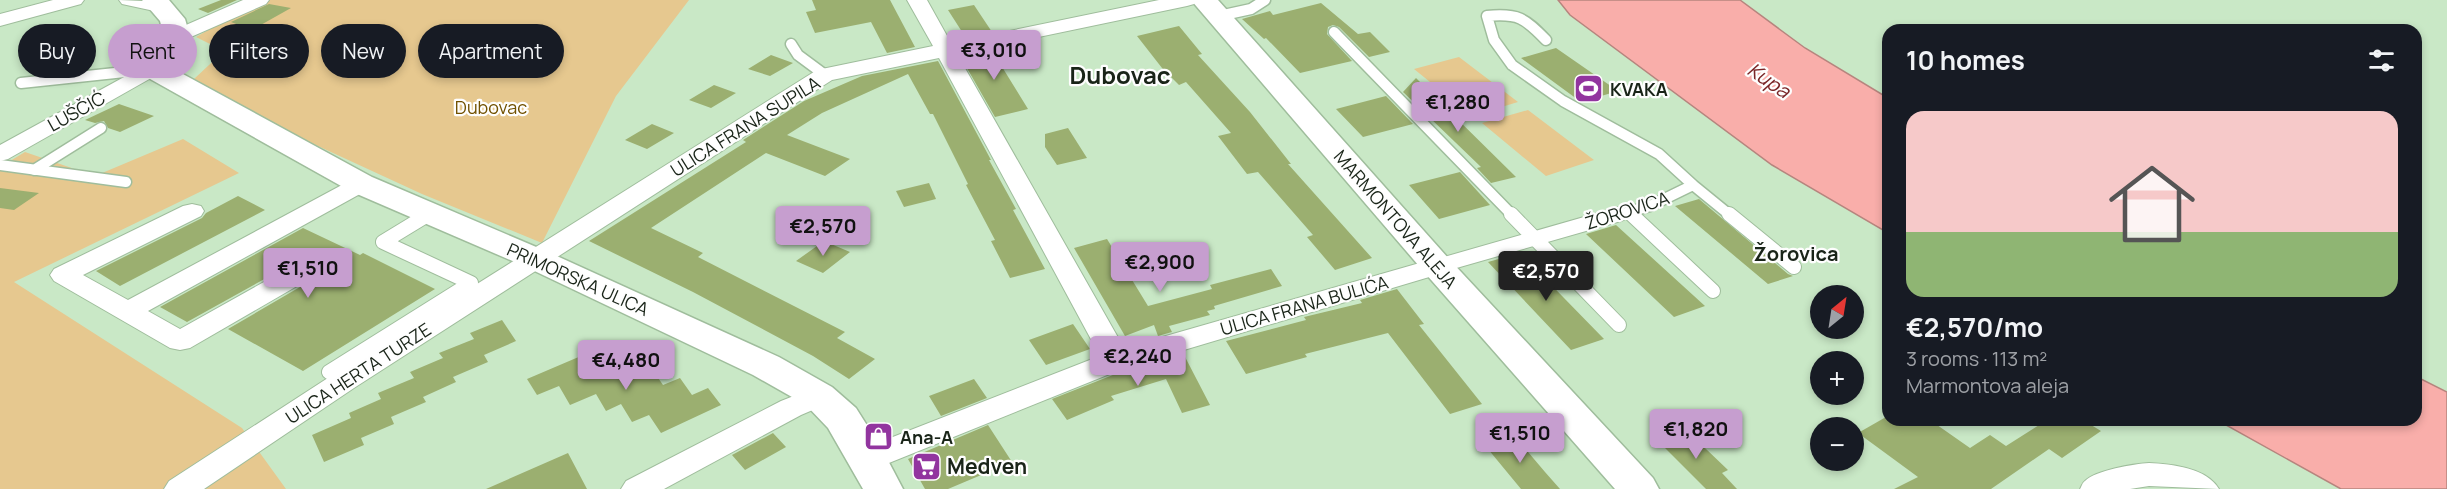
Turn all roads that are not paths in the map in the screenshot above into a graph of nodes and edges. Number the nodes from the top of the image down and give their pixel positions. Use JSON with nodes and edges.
{"nodes":[{"id":1,"x":95,"y":0,"type":"edge"},
{"id":2,"x":129,"y":0,"type":"edge"},
{"id":3,"x":259,"y":0,"type":"edge"},
{"id":4,"x":917,"y":0,"type":"edge"},
{"id":5,"x":1265,"y":0,"type":"edge"},
{"id":6,"x":73,"y":1,"type":"edge"},
{"id":7,"x":157,"y":3,"type":"edge"},
{"id":8,"x":1209,"y":5,"type":"edge"},
{"id":9,"x":0,"y":20,"type":"edge"},
{"id":10,"x":173,"y":24,"type":"edge"},
{"id":11,"x":197,"y":27,"type":"edge"},
{"id":12,"x":1334,"y":32,"type":"dead end"},
{"id":13,"x":1546,"y":40,"type":"dead end"},
{"id":14,"x":791,"y":44,"type":"dead end"},
{"id":15,"x":944,"y":50,"type":"junction"},
{"id":16,"x":108,"y":74,"type":"edge"},
{"id":17,"x":825,"y":75,"type":"junction"},
{"id":18,"x":137,"y":78,"type":"edge"},
{"id":19,"x":169,"y":78,"type":"edge"},
{"id":20,"x":21,"y":83,"type":"dead end"},
{"id":21,"x":101,"y":128,"type":"dead end"},
{"id":22,"x":0,"y":154,"type":"edge"},
{"id":23,"x":0,"y":165,"type":"edge"},
{"id":24,"x":34,"y":170,"type":"junction"},
{"id":25,"x":126,"y":182,"type":"dead end"},
{"id":26,"x":361,"y":184,"type":"junction"},
{"id":27,"x":1693,"y":185,"type":"junction"},
{"id":28,"x":192,"y":211,"type":"dead end"},
{"id":29,"x":1629,"y":213,"type":"junction"},
{"id":30,"x":430,"y":214,"type":"junction"},
{"id":31,"x":1535,"y":237,"type":"junction"},
{"id":32,"x":536,"y":258,"type":"junction"},
{"id":33,"x":314,"y":265,"type":"dead end"},
{"id":34,"x":1437,"y":266,"type":"junction"},
{"id":35,"x":1794,"y":267,"type":"dead end"},
{"id":36,"x":1713,"y":291,"type":"dead end"},
{"id":37,"x":128,"y":310,"type":"junction"},
{"id":38,"x":1619,"y":324,"type":"dead end"},
{"id":39,"x":1117,"y":360,"type":"junction"},
{"id":40,"x":344,"y":381,"type":"junction"},
{"id":41,"x":819,"y":396,"type":"junction"},
{"id":42,"x":875,"y":474,"type":"edge"},
{"id":43,"x":2201,"y":488,"type":"edge"},
{"id":44,"x":180,"y":489,"type":"edge"},
{"id":45,"x":637,"y":489,"type":"edge"},
{"id":46,"x":1639,"y":489,"type":"edge"},
{"id":47,"x":2096,"y":489,"type":"edge"}],
"edges":[{"from":1,"to":6,"type":"street"},
{"from":2,"to":7,"type":"street"},
{"from":3,"to":11,"type":"street"},
{"from":4,"to":15,"type":"street"},
{"from":5,"to":8,"type":"lane"},
{"from":6,"to":9,"type":"street"},
{"from":7,"to":10,"type":"main road"},
{"from":8,"to":15,"type":"street","name":"ULICA FRANA SUPILA"},
{"from":8,"to":34,"type":"main road","name":"MARMONTOVA ALEJA"},
{"from":12,"to":31,"type":"lane"},
{"from":13,"to":27,"type":"lane","name":"ŽOROVICA"},
{"from":14,"to":17,"type":"lane"},
{"from":15,"to":17,"type":"street","name":"ULICA FRANA SUPILA"},
{"from":15,"to":39,"type":"street"},
{"from":16,"to":20,"type":"lane"},
{"from":17,"to":32,"type":"street","name":"ULICA FRANA SUPILA"},
{"from":18,"to":22,"type":"street","name":"LUŠČIĆ"},
{"from":19,"to":26,"type":"main road","name":"PRIMORSKA ULICA"},
{"from":21,"to":24,"type":"lane"},
{"from":23,"to":24,"type":"lane"},
{"from":24,"to":25,"type":"lane"},
{"from":26,"to":30,"type":"main road","name":"PRIMORSKA ULICA"},
{"from":26,"to":37,"type":"street"},
{"from":27,"to":29,"type":"lane","name":"ŽOROVICA"},
{"from":27,"to":35,"type":"lane"},
{"from":28,"to":37,"type":"street"},
{"from":29,"to":31,"type":"lane","name":"ŽOROVICA"},
{"from":29,"to":36,"type":"lane"},
{"from":30,"to":32,"type":"main road","name":"PRIMORSKA ULICA"},
{"from":30,"to":40,"type":"lane"},
{"from":31,"to":34,"type":"lane","name":"ŽOROVICA"},
{"from":31,"to":38,"type":"lane"},
{"from":32,"to":40,"type":"street","name":"ULICA HERTA TURZE"},
{"from":32,"to":41,"type":"main road","name":"PRIMORSKA ULICA"},
{"from":33,"to":37,"type":"street"},
{"from":34,"to":39,"type":"street","name":"ULICA FRANA BULIĆA"},
{"from":34,"to":46,"type":"main road","name":"MARMONTOVA ALEJA"},
{"from":39,"to":42,"type":"street","name":"ULICA FRANA BULIĆA"},
{"from":40,"to":44,"type":"street","name":"ULICA HERTA TURZE"},
{"from":41,"to":42,"type":"main road","name":"PRIMORSKA ULICA"},
{"from":41,"to":45,"type":"street"},
{"from":43,"to":47,"type":"street"}]}
